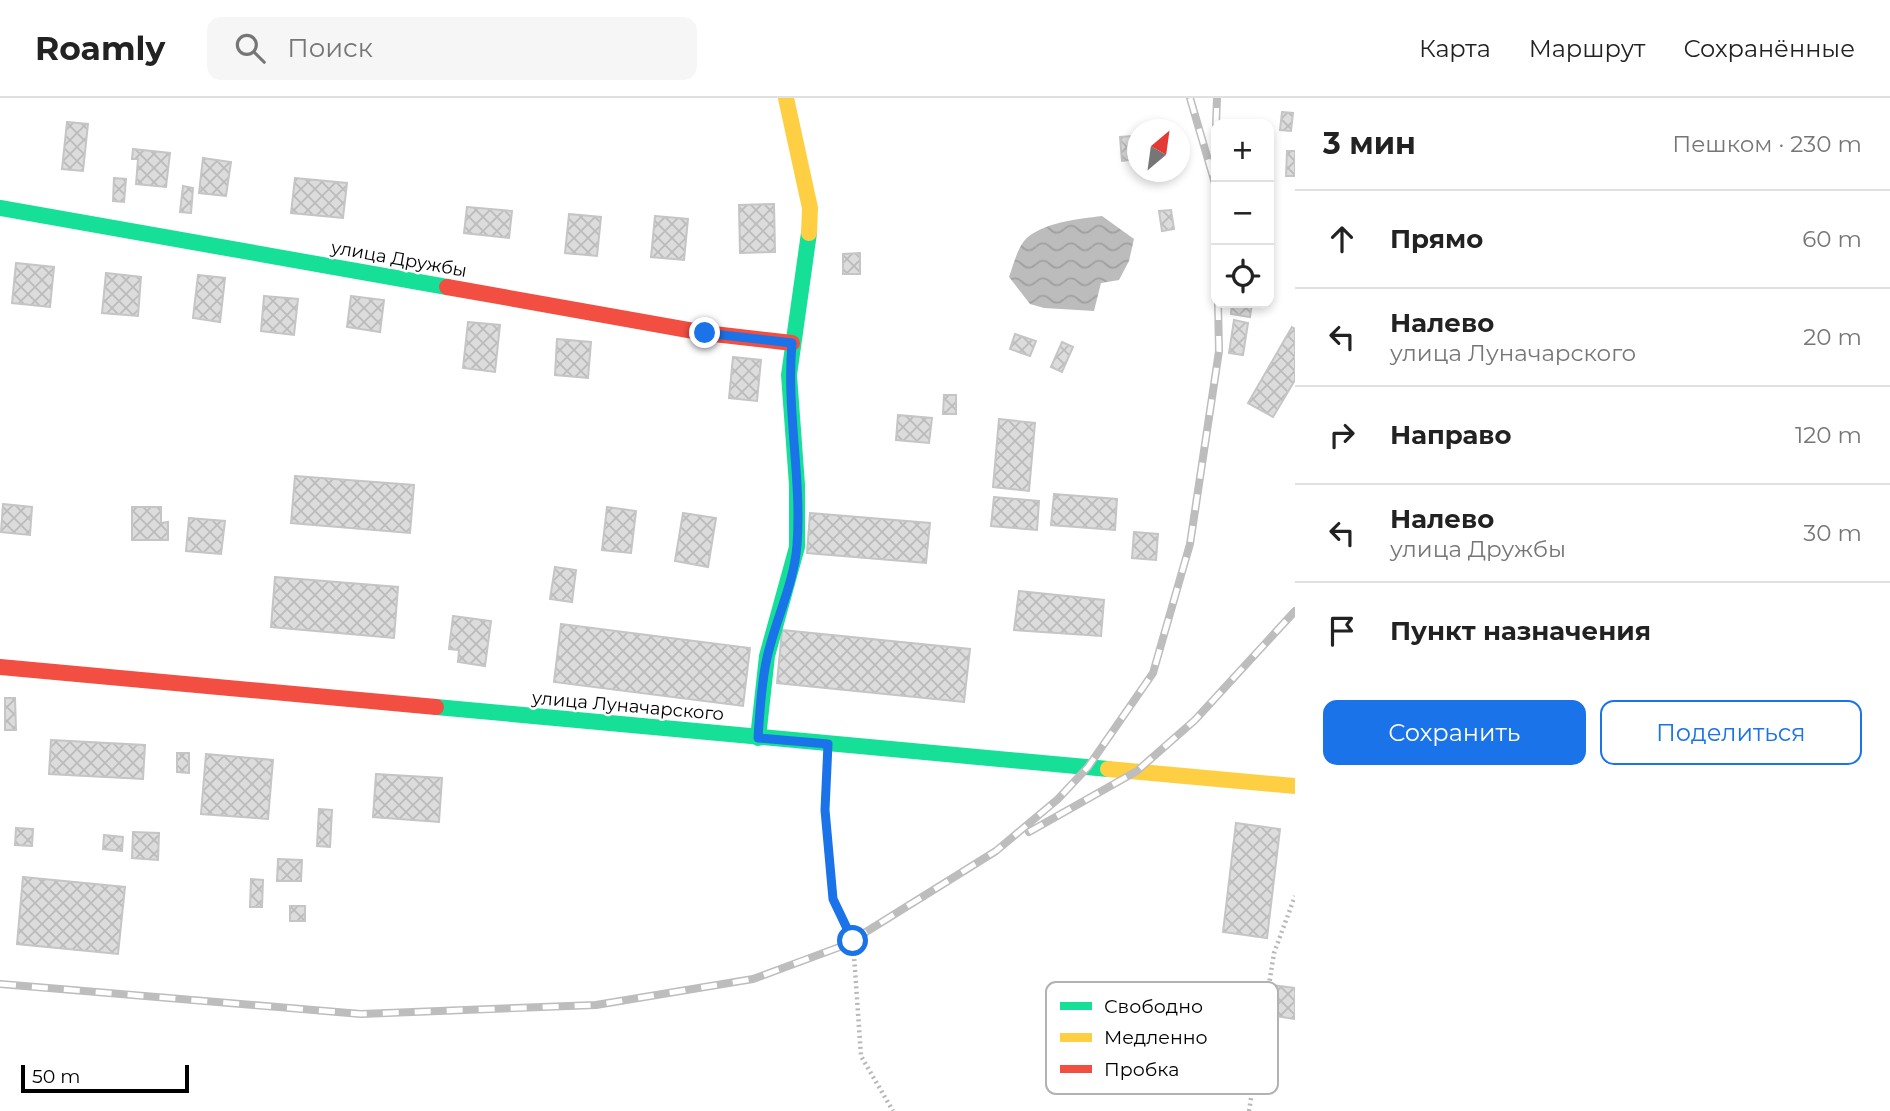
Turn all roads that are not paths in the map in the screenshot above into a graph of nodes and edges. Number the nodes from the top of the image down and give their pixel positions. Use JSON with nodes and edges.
{"nodes":[{"id":1,"x":786,"y":98,"type":"edge"},
{"id":2,"x":0,"y":208,"type":"edge"},
{"id":3,"x":792,"y":343,"type":"junction"},
{"id":4,"x":0,"y":667,"type":"edge"},
{"id":5,"x":758,"y":738,"type":"junction"},
{"id":6,"x":1295,"y":786,"type":"edge"}],
"edges":[{"from":1,"to":3,"type":"street"},
{"from":2,"to":3,"type":"street","name":"улица Дружбы"},
{"from":3,"to":5,"type":"street"},
{"from":4,"to":5,"type":"street","name":"улица Луначарского"},
{"from":5,"to":6,"type":"street","name":"улица Луначарского"}]}
